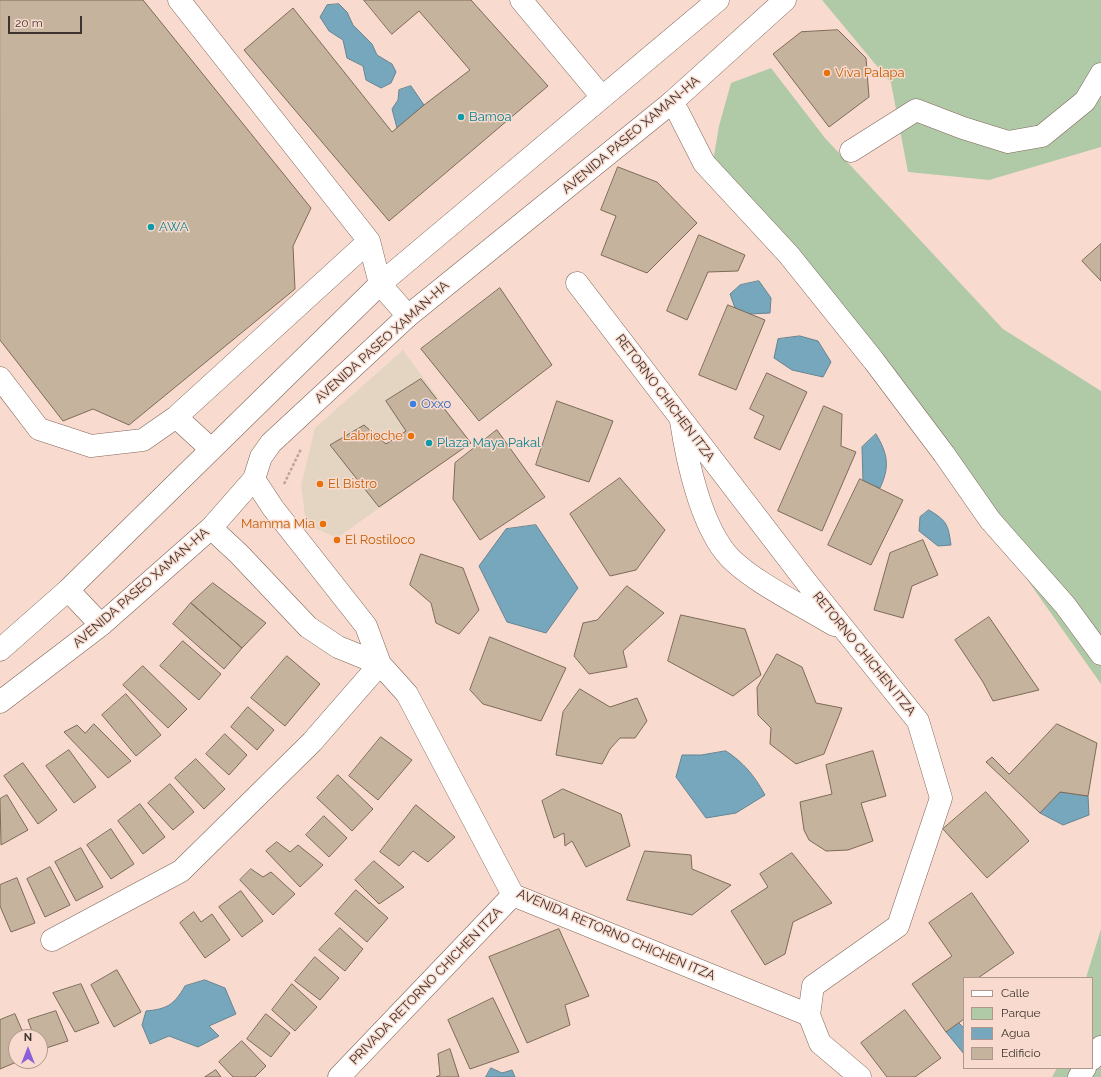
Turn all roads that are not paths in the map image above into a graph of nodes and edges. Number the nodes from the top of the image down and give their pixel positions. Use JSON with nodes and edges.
{"nodes":[{"id":1,"x":179,"y":0,"type":"edge"},
{"id":2,"x":521,"y":0,"type":"edge"},
{"id":3,"x":718,"y":0,"type":"edge"},
{"id":4,"x":785,"y":0,"type":"edge"},
{"id":5,"x":1101,"y":74,"type":"edge"},
{"id":6,"x":602,"y":97,"type":"junction"},
{"id":7,"x":671,"y":103,"type":"junction"},
{"id":8,"x":851,"y":151,"type":"dead end"},
{"id":9,"x":369,"y":241,"type":"junction"},
{"id":10,"x":577,"y":283,"type":"dead end"},
{"id":11,"x":380,"y":284,"type":"junction"},
{"id":12,"x":408,"y":316,"type":"junction"},
{"id":13,"x":0,"y":378,"type":"edge"},
{"id":14,"x":176,"y":417,"type":"junction"},
{"id":15,"x":680,"y":418,"type":"junction"},
{"id":16,"x":211,"y":449,"type":"junction"},
{"id":17,"x":254,"y":479,"type":"junction"},
{"id":18,"x":211,"y":528,"type":"junction"},
{"id":19,"x":68,"y":590,"type":"junction"},
{"id":20,"x":101,"y":625,"type":"junction"},
{"id":21,"x":846,"y":631,"type":"junction"},
{"id":22,"x":0,"y":650,"type":"edge"},
{"id":23,"x":1101,"y":654,"type":"edge"},
{"id":24,"x":380,"y":664,"type":"junction"},
{"id":25,"x":0,"y":702,"type":"edge"},
{"id":26,"x":513,"y":895,"type":"junction"},
{"id":27,"x":52,"y":940,"type":"dead end"},
{"id":28,"x":809,"y":1015,"type":"junction"},
{"id":29,"x":1101,"y":1047,"type":"edge"},
{"id":30,"x":1093,"y":1058,"type":"edge"},
{"id":31,"x":339,"y":1077,"type":"edge"},
{"id":32,"x":860,"y":1077,"type":"edge"}],
"edges":[{"from":1,"to":9,"type":"street"},
{"from":2,"to":6,"type":"street"},
{"from":3,"to":6,"type":"street"},
{"from":4,"to":7,"type":"street","name":"AVENIDA PASEO XAMAN-HA"},
{"from":5,"to":8,"type":"street"},
{"from":6,"to":11,"type":"street"},
{"from":7,"to":12,"type":"street","name":"AVENIDA PASEO XAMAN-HA"},
{"from":7,"to":23,"type":"street"},
{"from":9,"to":11,"type":"street"},
{"from":9,"to":14,"type":"street"},
{"from":10,"to":15,"type":"street","name":"RETORNO CHICHEN ITZA"},
{"from":11,"to":12,"type":"street"},
{"from":11,"to":16,"type":"street"},
{"from":12,"to":17,"type":"street","name":"AVENIDA PASEO XAMAN-HA"},
{"from":13,"to":14,"type":"street"},
{"from":14,"to":16,"type":"street"},
{"from":15,"to":21,"type":"street","name":"RETORNO CHICHEN ITZA"},
{"from":15,"to":21,"type":"street"},
{"from":16,"to":19,"type":"street"},
{"from":17,"to":18,"type":"street","name":"AVENIDA PASEO XAMAN-HA"},
{"from":17,"to":24,"type":"street","name":"AVENIDA RETORNO CHICHEN ITZA"},
{"from":18,"to":20,"type":"street","name":"AVENIDA PASEO XAMAN-HA"},
{"from":18,"to":24,"type":"street","name":"AVENIDA RETORNO CHICHEN ITZA"},
{"from":19,"to":20,"type":"street"},
{"from":19,"to":22,"type":"street"},
{"from":20,"to":25,"type":"street","name":"AVENIDA PASEO XAMAN-HA"},
{"from":21,"to":28,"type":"street","name":"RETORNO CHICHEN ITZA"},
{"from":24,"to":26,"type":"street","name":"AVENIDA RETORNO CHICHEN ITZA"},
{"from":24,"to":27,"type":"street"},
{"from":26,"to":28,"type":"street","name":"AVENIDA RETORNO CHICHEN ITZA"},
{"from":26,"to":31,"type":"street","name":"PRIVADA RETORNO CHICHEN ITZA"},
{"from":28,"to":32,"type":"street","name":"RETORNO CHICHEN ITZA"},
{"from":29,"to":30,"type":"street"}]}
